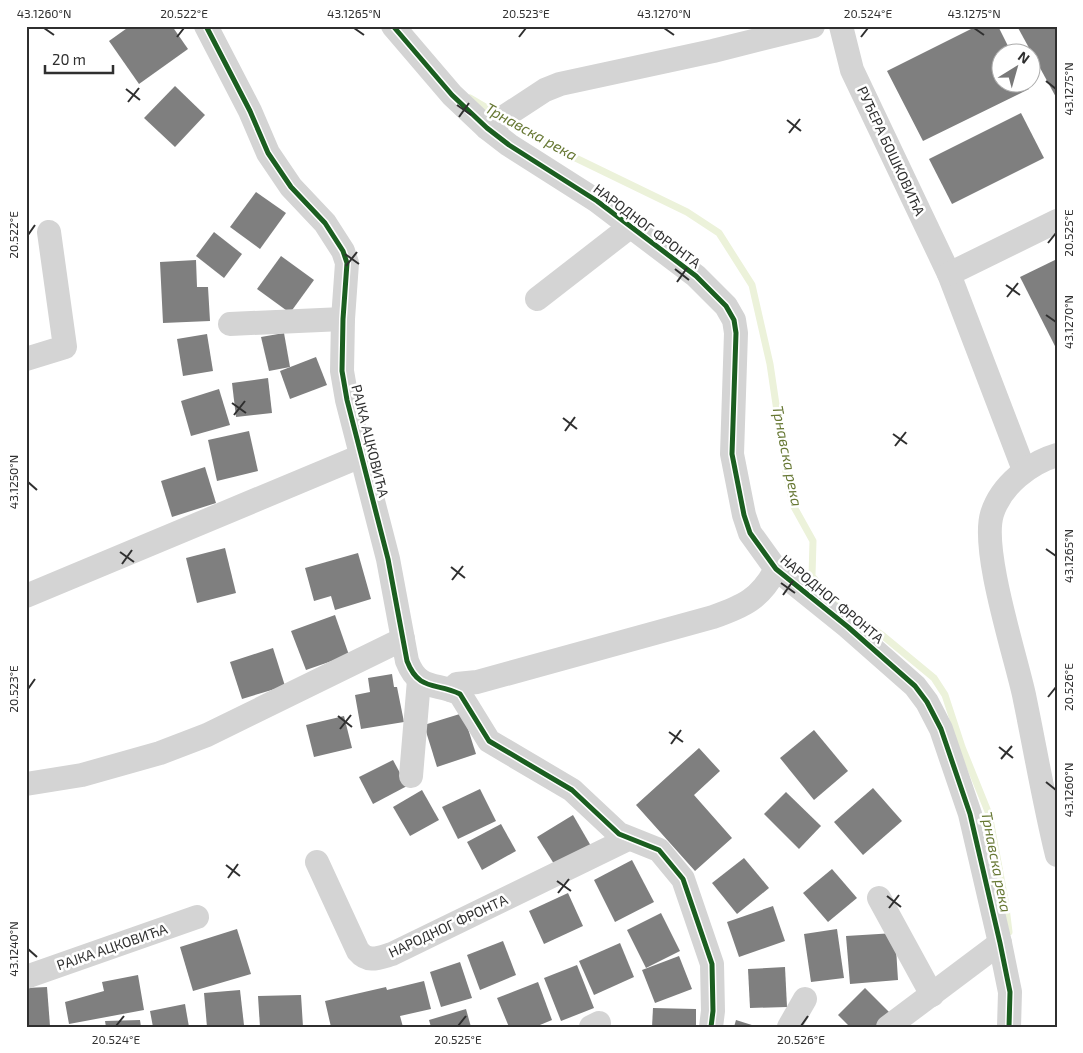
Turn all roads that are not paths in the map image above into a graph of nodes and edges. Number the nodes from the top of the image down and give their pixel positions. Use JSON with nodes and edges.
{"nodes":[{"id":1,"x":206,"y":26,"type":"edge"},
{"id":2,"x":393,"y":26,"type":"edge"},
{"id":3,"x":813,"y":26,"type":"edge"},
{"id":4,"x":841,"y":26,"type":"edge"},
{"id":5,"x":774,"y":31,"type":"edge"},
{"id":6,"x":491,"y":125,"type":"junction"},
{"id":7,"x":1057,"y":221,"type":"edge"},
{"id":8,"x":631,"y":226,"type":"junction"},
{"id":9,"x":49,"y":232,"type":"dead end"},
{"id":10,"x":949,"y":274,"type":"junction"},
{"id":11,"x":537,"y":299,"type":"dead end"},
{"id":12,"x":343,"y":319,"type":"junction"},
{"id":13,"x":230,"y":324,"type":"dead end"},
{"id":14,"x":26,"y":359,"type":"edge"},
{"id":15,"x":1057,"y":455,"type":"edge"},
{"id":16,"x":361,"y":456,"type":"junction"},
{"id":17,"x":1024,"y":470,"type":"junction"},
{"id":18,"x":776,"y":568,"type":"junction"},
{"id":19,"x":26,"y":596,"type":"edge"},
{"id":20,"x":403,"y":639,"type":"junction"},
{"id":21,"x":419,"y":680,"type":"junction"},
{"id":22,"x":451,"y":690,"type":"junction"},
{"id":23,"x":411,"y":776,"type":"dead end"},
{"id":24,"x":26,"y":784,"type":"edge"},
{"id":25,"x":628,"y":839,"type":"junction"},
{"id":26,"x":1057,"y":855,"type":"edge"},
{"id":27,"x":317,"y":862,"type":"dead end"},
{"id":28,"x":879,"y":898,"type":"dead end"},
{"id":29,"x":197,"y":917,"type":"dead end"},
{"id":30,"x":1000,"y":943,"type":"junction"},
{"id":31,"x":26,"y":977,"type":"edge"},
{"id":32,"x":932,"y":995,"type":"junction"},
{"id":33,"x":805,"y":999,"type":"dead end"},
{"id":34,"x":711,"y":1027,"type":"edge"},
{"id":35,"x":789,"y":1027,"type":"edge"},
{"id":36,"x":888,"y":1027,"type":"edge"},
{"id":37,"x":1009,"y":1027,"type":"edge"}],
"edges":[{"from":1,"to":12,"type":"street","name":"РАЈКА АЦКОВИЋА"},
{"from":2,"to":6,"type":"street","name":"НАРОДНОГ ФРОНТА"},
{"from":3,"to":5,"type":"street"},
{"from":4,"to":10,"type":"street","name":"РУЂЕРА БОШКОВИЋА"},
{"from":5,"to":6,"type":"street"},
{"from":6,"to":8,"type":"street","name":"НАРОДНОГ ФРОНТА"},
{"from":7,"to":10,"type":"street"},
{"from":8,"to":11,"type":"street","name":"НАРОДНОГ ФРОНТА"},
{"from":8,"to":18,"type":"street","name":"НАРОДНОГ ФРОНТА"},
{"from":9,"to":14,"type":"street"},
{"from":10,"to":17,"type":"street","name":"РУЂЕРА БОШКОВИЋА"},
{"from":12,"to":13,"type":"street"},
{"from":12,"to":16,"type":"street","name":"РАЈКА АЦКОВИЋА"},
{"from":15,"to":17,"type":"street"},
{"from":16,"to":19,"type":"street","name":"РАЈКА АЦКОВИЋА"},
{"from":16,"to":20,"type":"street","name":"РАЈКА АЦКОВИЋА"},
{"from":17,"to":26,"type":"street"},
{"from":18,"to":22,"type":"street","name":"НАРОДНОГ ФРОНТА"},
{"from":18,"to":30,"type":"street","name":"НАРОДНОГ ФРОНТА"},
{"from":20,"to":21,"type":"street","name":"РАЈКА АЦКОВИЋА"},
{"from":20,"to":24,"type":"street"},
{"from":21,"to":22,"type":"street"},
{"from":21,"to":23,"type":"street"},
{"from":22,"to":25,"type":"street"},
{"from":25,"to":27,"type":"street","name":"НАРОДНОГ ФРОНТА"},
{"from":25,"to":34,"type":"street"},
{"from":28,"to":32,"type":"street"},
{"from":29,"to":31,"type":"street","name":"РАЈКА АЦКОВИЋА"},
{"from":30,"to":32,"type":"street"},
{"from":30,"to":37,"type":"street","name":"НАРОДНОГ ФРОНТА"},
{"from":32,"to":36,"type":"street"},
{"from":33,"to":35,"type":"street"}]}
